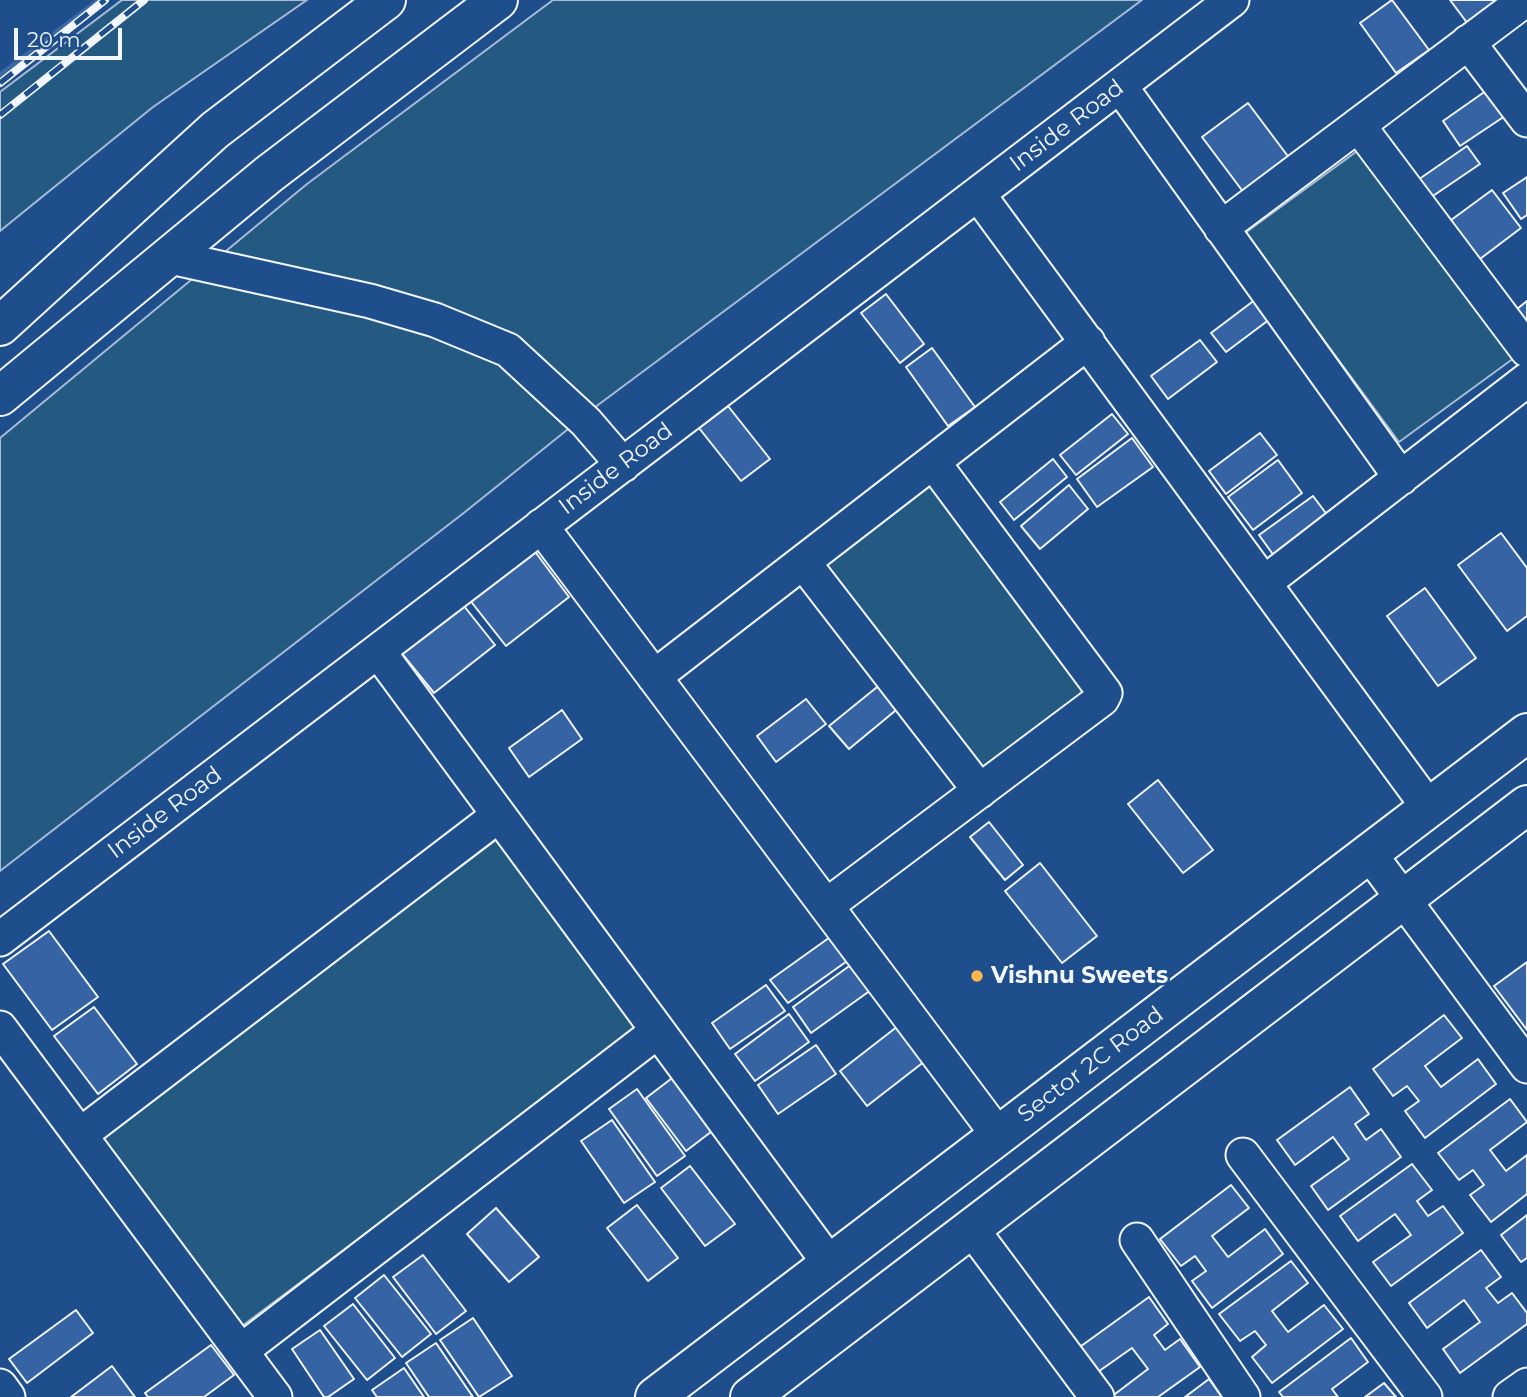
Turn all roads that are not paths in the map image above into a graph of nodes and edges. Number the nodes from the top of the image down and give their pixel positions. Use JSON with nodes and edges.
{"nodes":[{"id":1,"x":386,"y":0,"type":"edge"},
{"id":2,"x":498,"y":0,"type":"edge"},
{"id":3,"x":1233,"y":0,"type":"edge"},
{"id":4,"x":1525,"y":0,"type":"edge"},
{"id":5,"x":1468,"y":43,"type":"junction"},
{"id":6,"x":1120,"y":86,"type":"junction"},
{"id":7,"x":1527,"y":120,"type":"edge"},
{"id":8,"x":1358,"y":125,"type":"junction"},
{"id":9,"x":978,"y":194,"type":"junction"},
{"id":10,"x":1222,"y":228,"type":"junction"},
{"id":11,"x":170,"y":257,"type":"junction"},
{"id":12,"x":0,"y":326,"type":"edge"},
{"id":13,"x":1088,"y":342,"type":"junction"},
{"id":14,"x":1527,"y":350,"type":"edge"},
{"id":15,"x":1527,"y":380,"type":"edge"},
{"id":16,"x":0,"y":396,"type":"edge"},
{"id":17,"x":933,"y":462,"type":"junction"},
{"id":18,"x":623,"y":465,"type":"junction"},
{"id":19,"x":1401,"y":478,"type":"junction"},
{"id":20,"x":541,"y":526,"type":"junction"},
{"id":21,"x":803,"y":562,"type":"junction"},
{"id":22,"x":1264,"y":583,"type":"junction"},
{"id":23,"x":378,"y":651,"type":"junction"},
{"id":24,"x":654,"y":677,"type":"junction"},
{"id":25,"x":1527,"y":733,"type":"edge"},
{"id":26,"x":980,"y":790,"type":"junction"},
{"id":27,"x":1527,"y":805,"type":"edge"},
{"id":28,"x":1429,"y":808,"type":"junction"},
{"id":29,"x":499,"y":815,"type":"junction"},
{"id":30,"x":1369,"y":853,"type":"junction"},
{"id":31,"x":1404,"y":899,"type":"junction"},
{"id":32,"x":826,"y":906,"type":"junction"},
{"id":33,"x":0,"y":939,"type":"edge"},
{"id":34,"x":0,"y":1028,"type":"edge"},
{"id":35,"x":1139,"y":1028,"type":"junction"},
{"id":36,"x":658,"y":1031,"type":"junction"},
{"id":37,"x":1527,"y":1066,"type":"edge"},
{"id":38,"x":1173,"y":1074,"type":"junction"},
{"id":39,"x":80,"y":1135,"type":"junction"},
{"id":40,"x":998,"y":1135,"type":"junction"},
{"id":41,"x":1243,"y":1155,"type":"dead end"},
{"id":42,"x":971,"y":1228,"type":"junction"},
{"id":43,"x":1137,"y":1240,"type":"dead end"},
{"id":44,"x":830,"y":1264,"type":"junction"},
{"id":45,"x":241,"y":1351,"type":"junction"},
{"id":46,"x":709,"y":1356,"type":"junction"},
{"id":47,"x":1527,"y":1385,"type":"edge"},
{"id":48,"x":0,"y":1386,"type":"edge"},
{"id":49,"x":8,"y":1397,"type":"edge"},
{"id":50,"x":275,"y":1397,"type":"edge"},
{"id":51,"x":655,"y":1397,"type":"edge"},
{"id":52,"x":740,"y":1397,"type":"edge"},
{"id":53,"x":750,"y":1397,"type":"edge"},
{"id":54,"x":1097,"y":1397,"type":"edge"},
{"id":55,"x":1243,"y":1397,"type":"edge"},
{"id":56,"x":1425,"y":1397,"type":"edge"},
{"id":57,"x":1510,"y":1397,"type":"edge"}],
"edges":[{"from":1,"to":12,"type":"street"},
{"from":2,"to":11,"type":"street"},
{"from":3,"to":6,"type":"street","name":"Inside Road"},
{"from":4,"to":5,"type":"street"},
{"from":5,"to":7,"type":"street"},
{"from":5,"to":8,"type":"street"},
{"from":6,"to":9,"type":"street","name":"Inside Road"},
{"from":6,"to":10,"type":"street"},
{"from":8,"to":10,"type":"street"},
{"from":8,"to":14,"type":"street"},
{"from":9,"to":13,"type":"street"},
{"from":9,"to":18,"type":"street","name":"Inside Road"},
{"from":10,"to":19,"type":"street"},
{"from":11,"to":16,"type":"street"},
{"from":11,"to":18,"type":"street"},
{"from":13,"to":17,"type":"street"},
{"from":13,"to":22,"type":"street"},
{"from":15,"to":19,"type":"street"},
{"from":17,"to":21,"type":"street"},
{"from":17,"to":26,"type":"street"},
{"from":18,"to":20,"type":"street","name":"Inside Road"},
{"from":19,"to":22,"type":"street"},
{"from":20,"to":23,"type":"street","name":"Inside Road"},
{"from":20,"to":24,"type":"street"},
{"from":21,"to":24,"type":"street"},
{"from":21,"to":26,"type":"street"},
{"from":22,"to":28,"type":"street"},
{"from":23,"to":29,"type":"street"},
{"from":23,"to":33,"type":"street","name":"Inside Road"},
{"from":24,"to":32,"type":"street"},
{"from":25,"to":28,"type":"street","name":"Sector 2C Road"},
{"from":26,"to":32,"type":"street"},
{"from":27,"to":31,"type":"street"},
{"from":28,"to":30,"type":"street","name":"Sector 2C Road"},
{"from":29,"to":36,"type":"street"},
{"from":29,"to":39,"type":"street"},
{"from":30,"to":31,"type":"street"},
{"from":30,"to":35,"type":"street","name":"Sector 2C Road"},
{"from":31,"to":37,"type":"street"},
{"from":31,"to":38,"type":"street"},
{"from":32,"to":40,"type":"street"},
{"from":34,"to":39,"type":"street"},
{"from":35,"to":38,"type":"street"},
{"from":35,"to":40,"type":"street","name":"Sector 2C Road"},
{"from":36,"to":44,"type":"street"},
{"from":36,"to":45,"type":"street"},
{"from":38,"to":42,"type":"street"},
{"from":39,"to":45,"type":"street"},
{"from":40,"to":44,"type":"street","name":"Sector 2C Road"},
{"from":41,"to":56,"type":"street"},
{"from":42,"to":53,"type":"street"},
{"from":42,"to":54,"type":"street"},
{"from":43,"to":55,"type":"street"},
{"from":44,"to":46,"type":"street","name":"Sector 2C Road"},
{"from":45,"to":50,"type":"street"},
{"from":46,"to":51,"type":"street","name":"Sector 2C Road"},
{"from":46,"to":52,"type":"street"},
{"from":47,"to":57,"type":"street"},
{"from":48,"to":49,"type":"street"}]}
